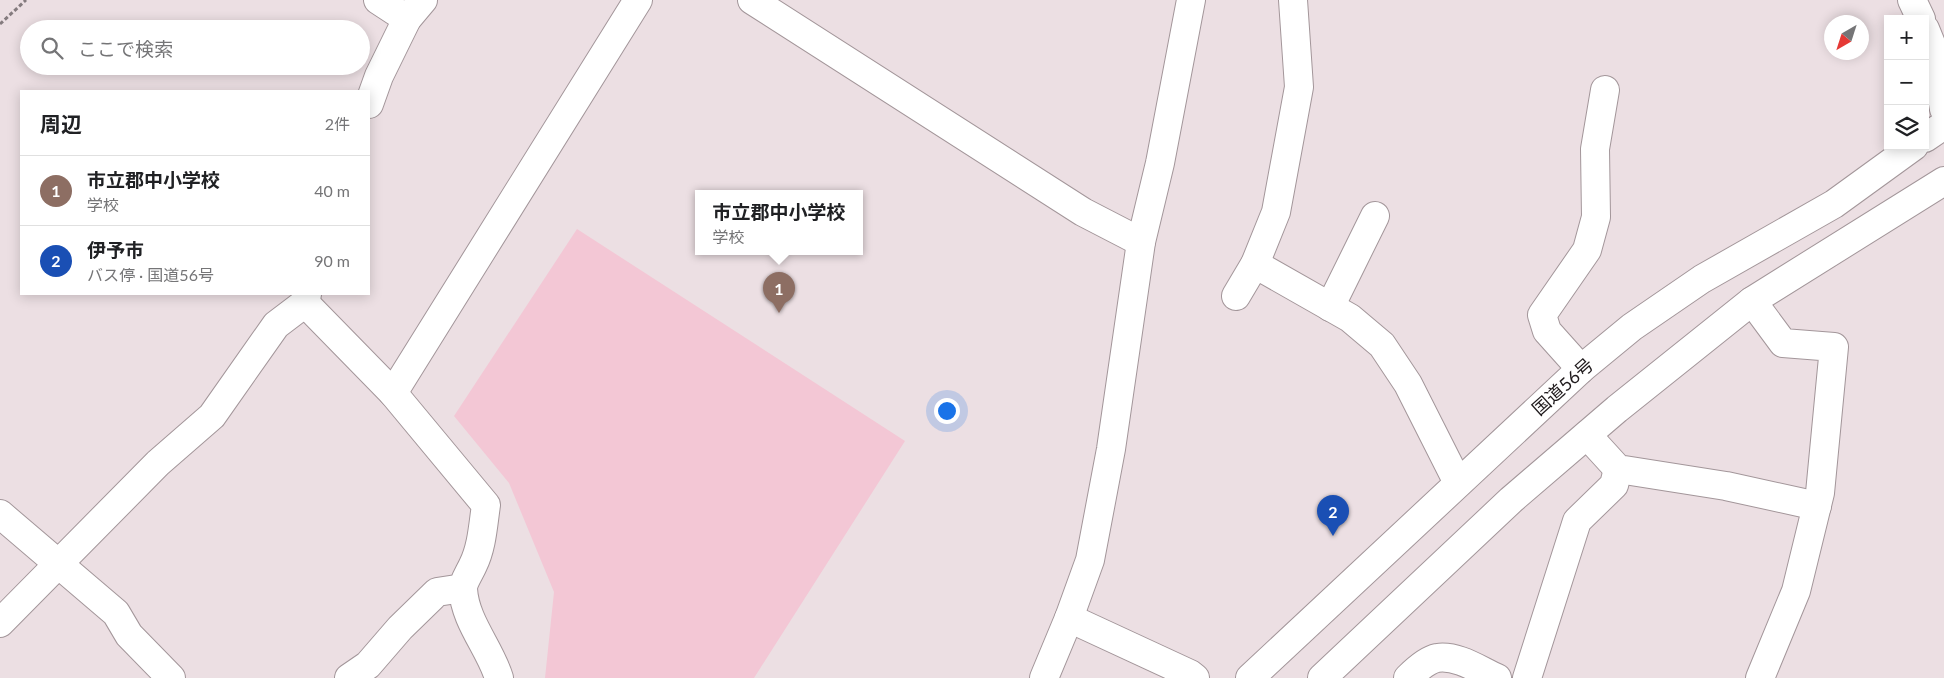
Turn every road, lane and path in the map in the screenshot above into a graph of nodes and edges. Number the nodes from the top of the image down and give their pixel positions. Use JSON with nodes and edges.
{"nodes":[{"id":1,"x":26,"y":0,"type":"edge"},
{"id":2,"x":378,"y":0,"type":"edge"},
{"id":3,"x":638,"y":0,"type":"edge"},
{"id":4,"x":752,"y":0,"type":"edge"},
{"id":5,"x":1191,"y":0,"type":"edge"},
{"id":6,"x":1293,"y":0,"type":"edge"},
{"id":7,"x":1912,"y":0,"type":"edge"},
{"id":8,"x":415,"y":10,"type":"edge"},
{"id":9,"x":1919,"y":15,"type":"edge"},
{"id":10,"x":0,"y":24,"type":"edge"},
{"id":11,"x":1929,"y":39,"type":"edge"},
{"id":12,"x":1605,"y":90,"type":"dead end"},
{"id":13,"x":370,"y":101,"type":"edge"},
{"id":14,"x":1944,"y":109,"type":"edge"},
{"id":15,"x":1944,"y":125,"type":"edge"},
{"id":16,"x":1929,"y":135,"type":"edge"},
{"id":17,"x":1908,"y":150,"type":"edge"},
{"id":18,"x":1944,"y":181,"type":"edge"},
{"id":19,"x":1375,"y":216,"type":"dead end"},
{"id":20,"x":1141,"y":242,"type":"junction"},
{"id":21,"x":1255,"y":264,"type":"junction"},
{"id":22,"x":1236,"y":296,"type":"dead end"},
{"id":23,"x":306,"y":298,"type":"edge"},
{"id":24,"x":1752,"y":301,"type":"junction"},
{"id":25,"x":1330,"y":307,"type":"junction"},
{"id":26,"x":1581,"y":369,"type":"junction"},
{"id":27,"x":393,"y":393,"type":"junction"},
{"id":28,"x":1587,"y":435,"type":"junction"},
{"id":29,"x":1618,"y":469,"type":"junction"},
{"id":30,"x":1458,"y":483,"type":"junction"},
{"id":31,"x":1816,"y":506,"type":"junction"},
{"id":32,"x":0,"y":514,"type":"edge"},
{"id":33,"x":60,"y":563,"type":"junction"},
{"id":34,"x":463,"y":588,"type":"junction"},
{"id":35,"x":1069,"y":618,"type":"junction"},
{"id":36,"x":0,"y":623,"type":"edge"},
{"id":37,"x":170,"y":678,"type":"edge"},
{"id":38,"x":349,"y":678,"type":"edge"},
{"id":39,"x":499,"y":678,"type":"edge"},
{"id":40,"x":1044,"y":678,"type":"edge"},
{"id":41,"x":1195,"y":678,"type":"edge"},
{"id":42,"x":1250,"y":678,"type":"edge"},
{"id":43,"x":1322,"y":678,"type":"edge"},
{"id":44,"x":1408,"y":678,"type":"edge"},
{"id":45,"x":1497,"y":678,"type":"edge"},
{"id":46,"x":1527,"y":678,"type":"edge"},
{"id":47,"x":1760,"y":678,"type":"edge"}],
"edges":[{"from":1,"to":10,"type":"path"},
{"from":2,"to":8,"type":"main road"},
{"from":3,"to":27,"type":"main road"},
{"from":4,"to":20,"type":"main road"},
{"from":5,"to":20,"type":"main road"},
{"from":6,"to":21,"type":"main road"},
{"from":7,"to":9,"type":"main road"},
{"from":8,"to":13,"type":"main road"},
{"from":11,"to":14,"type":"main road"},
{"from":12,"to":26,"type":"main road"},
{"from":15,"to":16,"type":"main road"},
{"from":17,"to":26,"type":"main road","name":"国道56号"},
{"from":18,"to":24,"type":"main road"},
{"from":19,"to":25,"type":"main road"},
{"from":20,"to":35,"type":"main road"},
{"from":21,"to":22,"type":"main road"},
{"from":21,"to":25,"type":"main road"},
{"from":23,"to":27,"type":"main road"},
{"from":23,"to":33,"type":"main road"},
{"from":24,"to":28,"type":"main road"},
{"from":24,"to":31,"type":"main road"},
{"from":25,"to":30,"type":"main road"},
{"from":26,"to":30,"type":"main road","name":"国道56号"},
{"from":27,"to":34,"type":"main road"},
{"from":28,"to":29,"type":"main road"},
{"from":28,"to":43,"type":"main road"},
{"from":29,"to":31,"type":"main road"},
{"from":29,"to":46,"type":"main road"},
{"from":30,"to":42,"type":"main road","name":"国道56号"},
{"from":31,"to":47,"type":"main road"},
{"from":32,"to":33,"type":"main road"},
{"from":33,"to":36,"type":"main road"},
{"from":33,"to":37,"type":"main road"},
{"from":34,"to":38,"type":"main road"},
{"from":34,"to":39,"type":"main road"},
{"from":35,"to":40,"type":"main road"},
{"from":35,"to":41,"type":"main road"},
{"from":44,"to":45,"type":"main road"}]}
